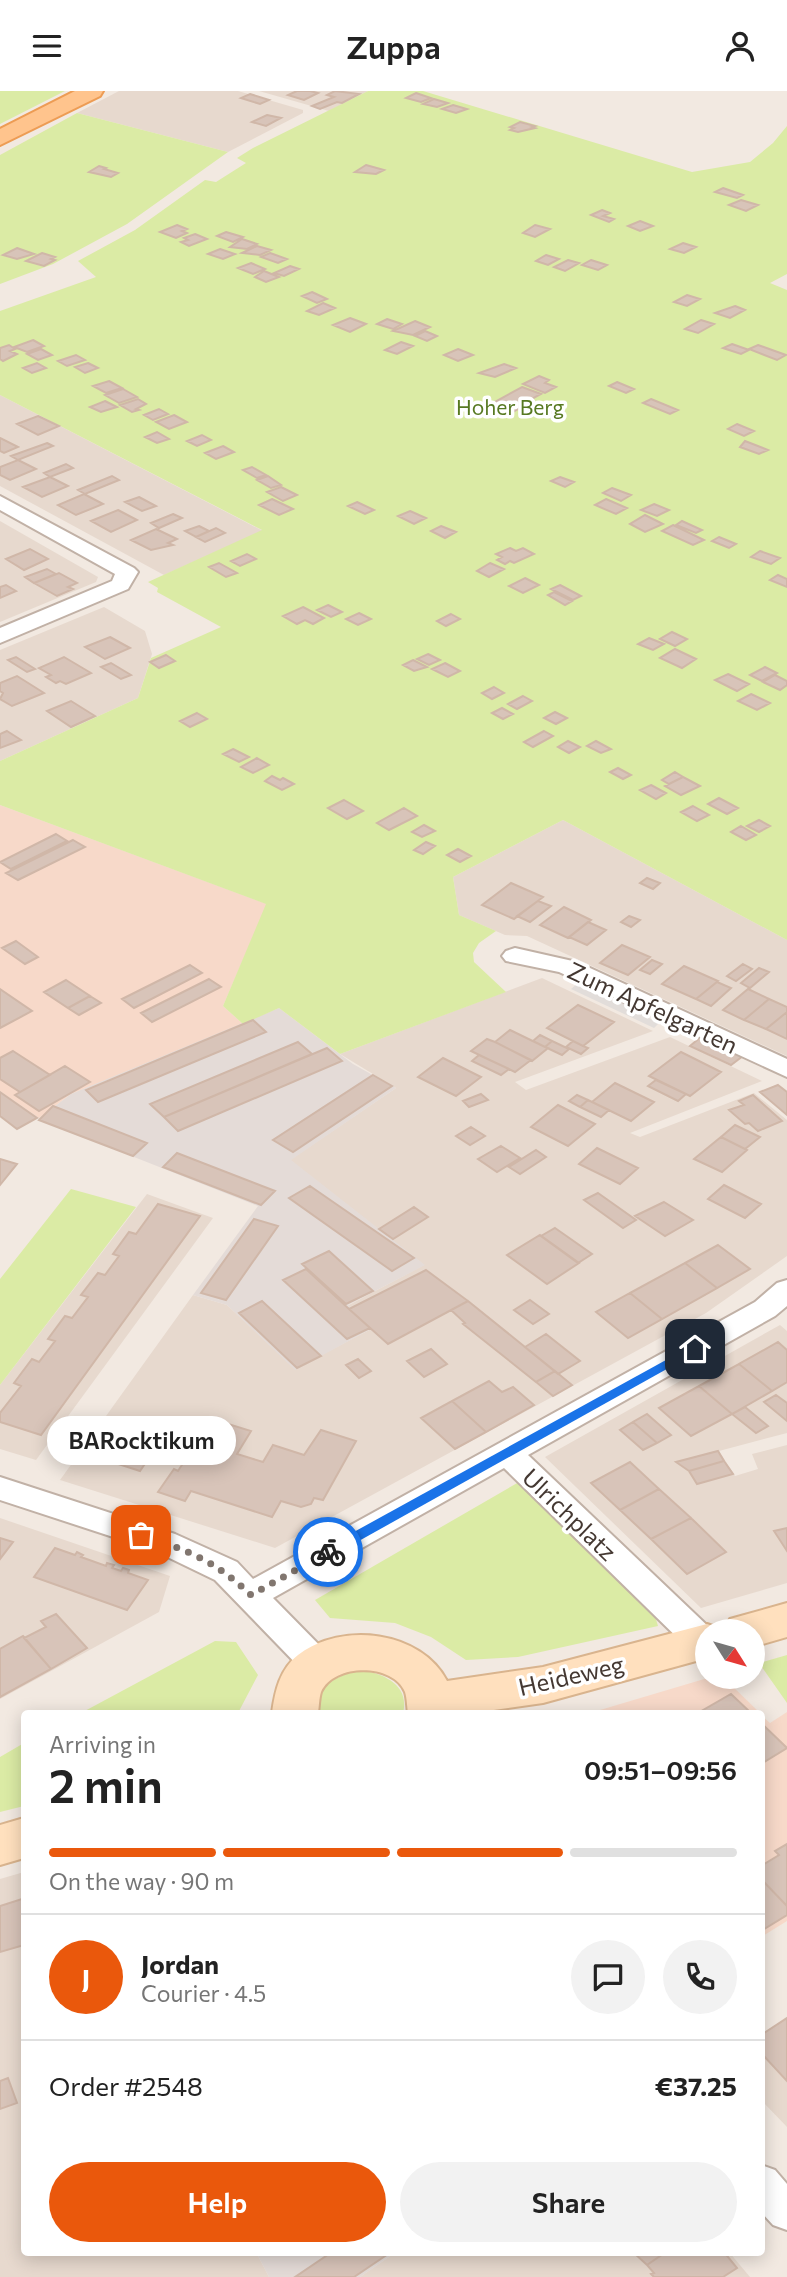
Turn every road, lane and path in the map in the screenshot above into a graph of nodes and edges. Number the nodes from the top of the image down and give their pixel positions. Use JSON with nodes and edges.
{"nodes":[{"id":1,"x":92,"y":91,"type":"edge"},
{"id":2,"x":0,"y":138,"type":"edge"},
{"id":3,"x":0,"y":502,"type":"edge"},
{"id":4,"x":0,"y":636,"type":"edge"},
{"id":5,"x":515,"y":956,"type":"dead end"},
{"id":6,"x":787,"y":1069,"type":"edge"},
{"id":7,"x":787,"y":1290,"type":"edge"},
{"id":8,"x":507,"y":1453,"type":"junction"},
{"id":9,"x":0,"y":1488,"type":"edge"},
{"id":10,"x":251,"y":1595,"type":"junction"},
{"id":11,"x":696,"y":1619,"type":"edge"},
{"id":12,"x":787,"y":1620,"type":"edge"},
{"id":13,"x":765,"y":1626,"type":"edge"},
{"id":14,"x":695,"y":1644,"type":"edge"},
{"id":15,"x":318,"y":1665,"type":"junction"},
{"id":16,"x":432,"y":1707,"type":"edge"},
{"id":17,"x":295,"y":1710,"type":"edge"},
{"id":18,"x":21,"y":1839,"type":"edge"},
{"id":19,"x":0,"y":1845,"type":"edge"},
{"id":20,"x":765,"y":2187,"type":"edge"},
{"id":21,"x":787,"y":2212,"type":"edge"}],
"edges":[{"from":1,"to":2,"type":"main road"},
{"from":3,"to":4,"type":"street"},
{"from":5,"to":6,"type":"street","name":"Zum Apfelgarten"},
{"from":7,"to":8,"type":"street"},
{"from":8,"to":10,"type":"street","name":"Ulrichplatz"},
{"from":8,"to":11,"type":"street","name":"Ulrichplatz"},
{"from":9,"to":10,"type":"street"},
{"from":10,"to":15,"type":"street"},
{"from":12,"to":13,"type":"street","name":"Heideweg"},
{"from":14,"to":16,"type":"street","name":"Heideweg"},
{"from":15,"to":16,"type":"street"},
{"from":15,"to":17,"type":"street"},
{"from":18,"to":19,"type":"street"},
{"from":20,"to":21,"type":"street"}]}
